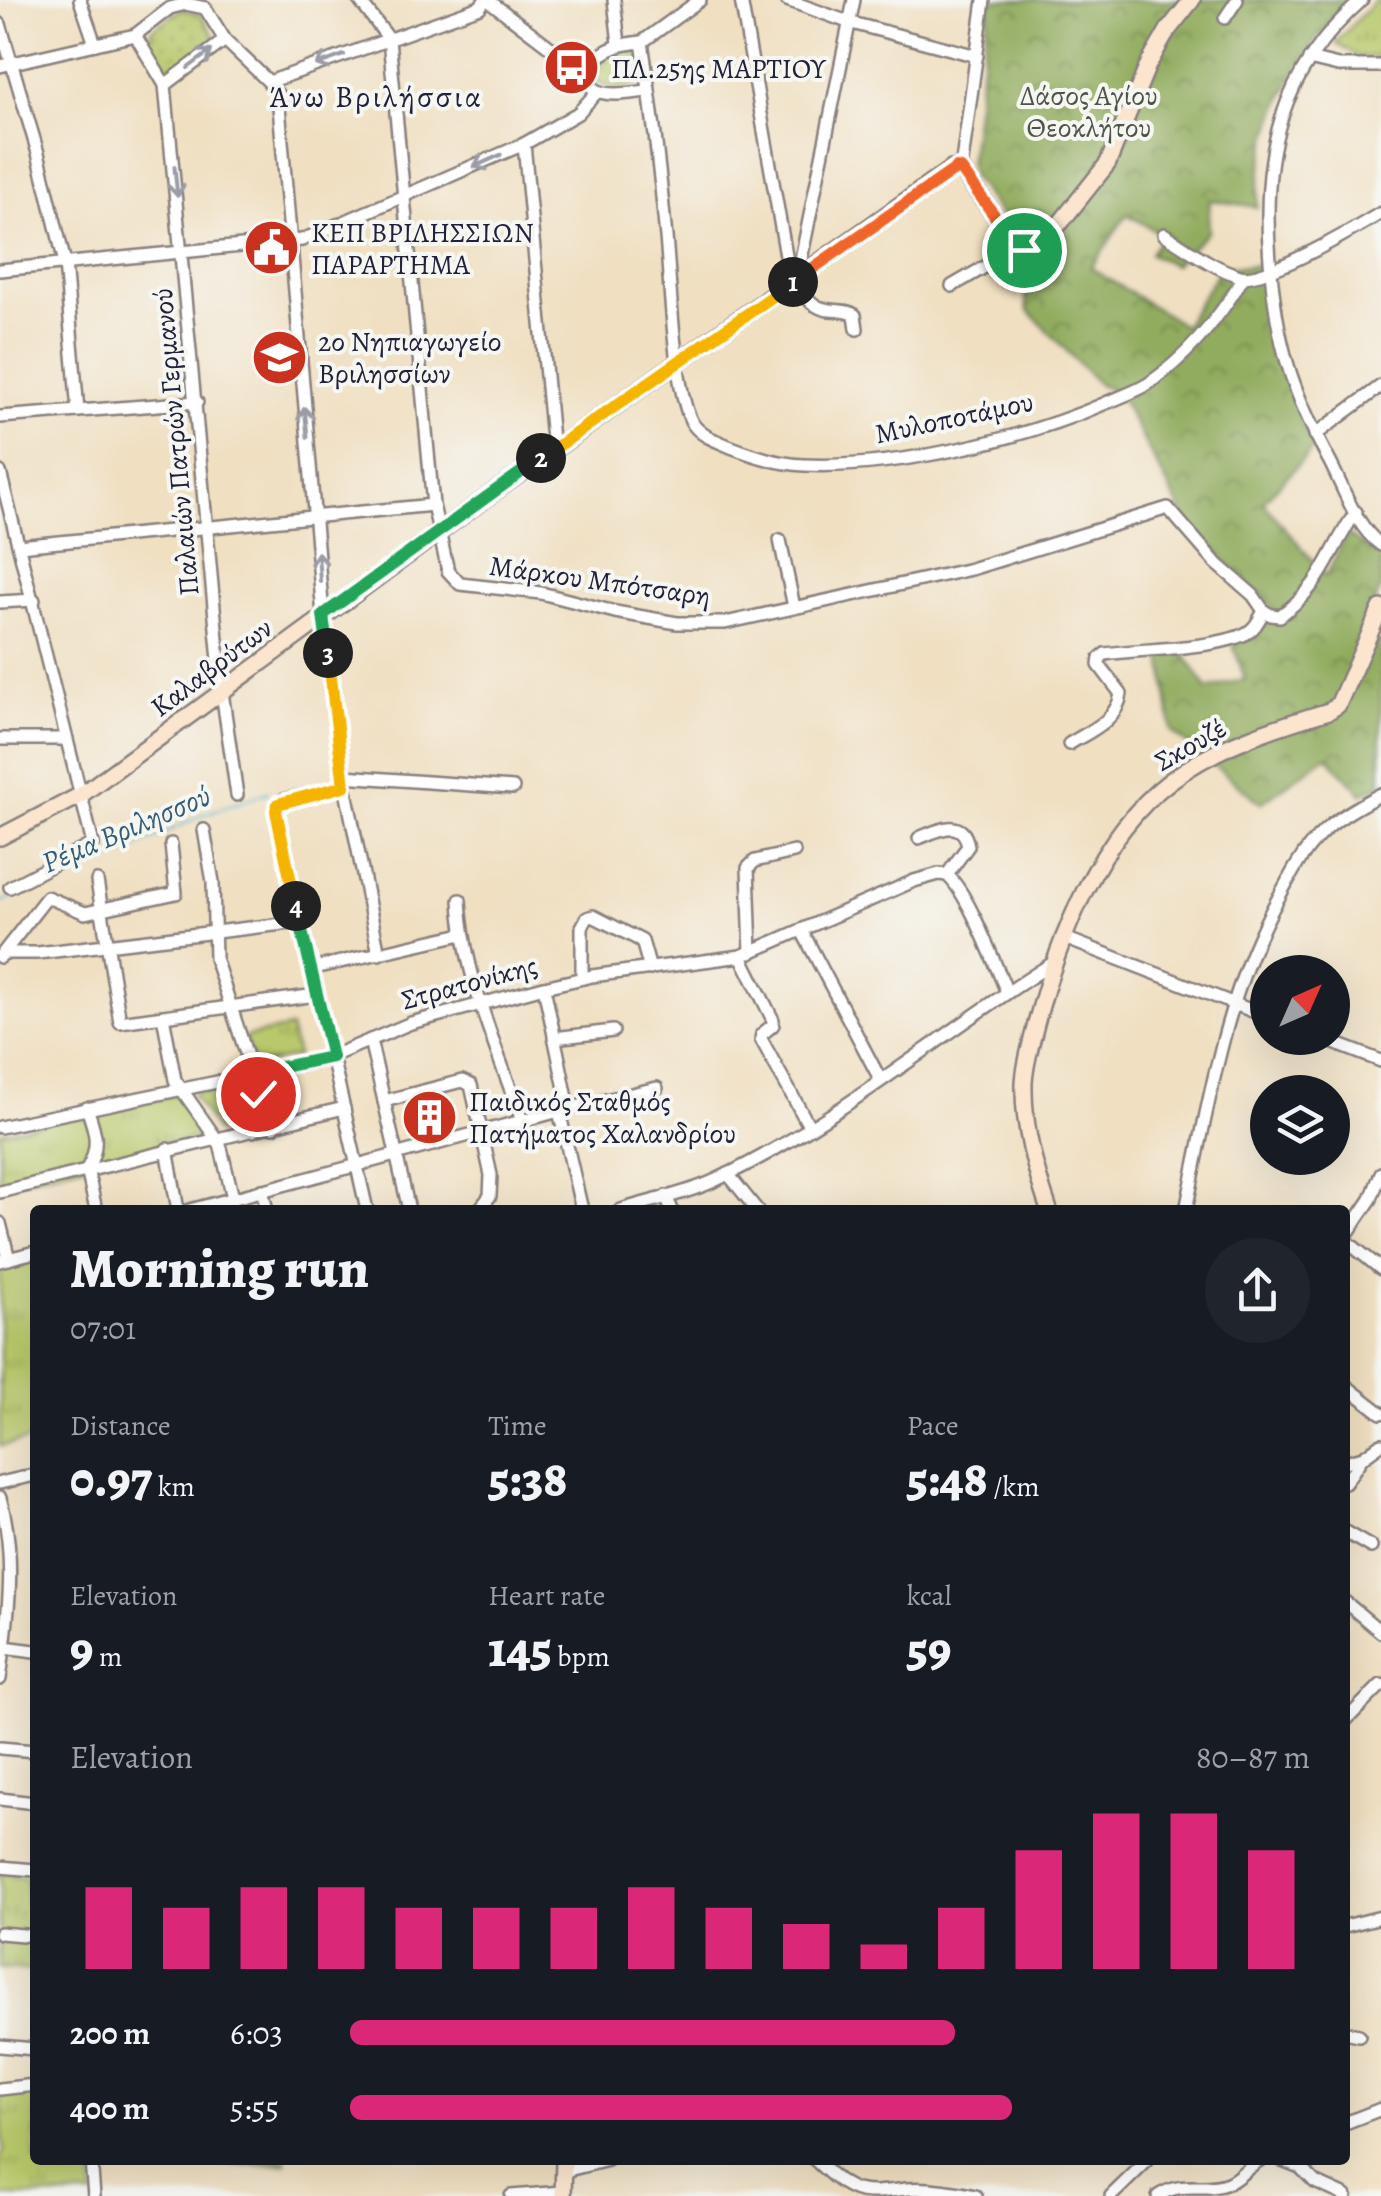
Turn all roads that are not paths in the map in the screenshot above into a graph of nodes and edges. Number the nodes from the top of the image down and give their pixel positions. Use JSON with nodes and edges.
{"nodes":[{"id":1,"x":80,"y":0,"type":"edge"},
{"id":2,"x":359,"y":0,"type":"edge"},
{"id":3,"x":487,"y":0,"type":"edge"},
{"id":4,"x":614,"y":0,"type":"edge"},
{"id":5,"x":700,"y":0,"type":"edge"},
{"id":6,"x":741,"y":0,"type":"edge"},
{"id":7,"x":786,"y":0,"type":"edge"},
{"id":8,"x":854,"y":0,"type":"edge"},
{"id":9,"x":984,"y":0,"type":"edge"},
{"id":10,"x":1192,"y":0,"type":"edge"},
{"id":11,"x":1237,"y":0,"type":"edge"},
{"id":12,"x":1362,"y":0,"type":"edge"},
{"id":13,"x":168,"y":4,"type":"edge"},
{"id":14,"x":208,"y":4,"type":"edge"},
{"id":15,"x":1225,"y":18,"type":"dead end"},
{"id":16,"x":848,"y":22,"type":"junction"},
{"id":17,"x":0,"y":24,"type":"edge"},
{"id":18,"x":136,"y":34,"type":"junction"},
{"id":19,"x":389,"y":39,"type":"junction"},
{"id":20,"x":224,"y":40,"type":"junction"},
{"id":21,"x":642,"y":42,"type":"junction"},
{"id":22,"x":94,"y":44,"type":"junction"},
{"id":23,"x":619,"y":44,"type":"junction"},
{"id":24,"x":978,"y":56,"type":"junction"},
{"id":25,"x":1310,"y":59,"type":"junction"},
{"id":26,"x":7,"y":65,"type":"edge"},
{"id":27,"x":1381,"y":66,"type":"edge"},
{"id":28,"x":584,"y":74,"type":"junction"},
{"id":29,"x":269,"y":82,"type":"junction"},
{"id":30,"x":165,"y":85,"type":"junction"},
{"id":31,"x":597,"y":92,"type":"junction"},
{"id":32,"x":648,"y":92,"type":"junction"},
{"id":33,"x":524,"y":144,"type":"junction"},
{"id":34,"x":961,"y":169,"type":"junction"},
{"id":35,"x":406,"y":197,"type":"junction"},
{"id":36,"x":1381,"y":213,"type":"edge"},
{"id":37,"x":1164,"y":234,"type":"dead end"},
{"id":38,"x":288,"y":242,"type":"junction"},
{"id":39,"x":1019,"y":247,"type":"junction"},
{"id":40,"x":183,"y":253,"type":"junction"},
{"id":41,"x":65,"y":263,"type":"junction"},
{"id":42,"x":0,"y":270,"type":"edge"},
{"id":43,"x":1270,"y":272,"type":"junction"},
{"id":44,"x":1243,"y":278,"type":"junction"},
{"id":45,"x":797,"y":279,"type":"junction"},
{"id":46,"x":952,"y":286,"type":"dead end"},
{"id":47,"x":857,"y":329,"type":"dead end"},
{"id":48,"x":678,"y":363,"type":"junction"},
{"id":49,"x":1381,"y":386,"type":"edge"},
{"id":50,"x":197,"y":402,"type":"junction"},
{"id":51,"x":78,"y":411,"type":"junction"},
{"id":52,"x":0,"y":417,"type":"edge"},
{"id":53,"x":1316,"y":435,"type":"junction"},
{"id":54,"x":553,"y":450,"type":"junction"},
{"id":55,"x":0,"y":472,"type":"edge"},
{"id":56,"x":433,"y":506,"type":"junction"},
{"id":57,"x":1356,"y":512,"type":"junction"},
{"id":58,"x":6,"y":518,"type":"edge"},
{"id":59,"x":316,"y":519,"type":"junction"},
{"id":60,"x":207,"y":527,"type":"junction"},
{"id":61,"x":437,"y":533,"type":"junction"},
{"id":62,"x":780,"y":540,"type":"dead end"},
{"id":63,"x":1381,"y":545,"type":"edge"},
{"id":64,"x":20,"y":546,"type":"junction"},
{"id":65,"x":34,"y":600,"type":"junction"},
{"id":66,"x":0,"y":602,"type":"edge"},
{"id":67,"x":794,"y":607,"type":"junction"},
{"id":68,"x":1381,"y":608,"type":"edge"},
{"id":69,"x":1264,"y":611,"type":"junction"},
{"id":70,"x":323,"y":615,"type":"junction"},
{"id":71,"x":222,"y":692,"type":"junction"},
{"id":72,"x":0,"y":739,"type":"edge"},
{"id":73,"x":67,"y":739,"type":"junction"},
{"id":74,"x":1069,"y":744,"type":"dead end"},
{"id":75,"x":344,"y":781,"type":"junction"},
{"id":76,"x":513,"y":788,"type":"dead end"},
{"id":77,"x":1381,"y":794,"type":"edge"},
{"id":78,"x":81,"y":795,"type":"junction"},
{"id":79,"x":237,"y":795,"type":"dead end"},
{"id":80,"x":204,"y":830,"type":"dead end"},
{"id":81,"x":0,"y":837,"type":"edge"},
{"id":82,"x":919,"y":838,"type":"dead end"},
{"id":83,"x":171,"y":844,"type":"dead end"},
{"id":84,"x":794,"y":852,"type":"dead end"},
{"id":85,"x":947,"y":876,"type":"junction"},
{"id":86,"x":97,"y":881,"type":"dead end"},
{"id":87,"x":10,"y":887,"type":"dead end"},
{"id":88,"x":460,"y":900,"type":"dead end"},
{"id":89,"x":102,"y":912,"type":"junction"},
{"id":90,"x":300,"y":922,"type":"junction"},
{"id":91,"x":802,"y":931,"type":"junction"},
{"id":92,"x":214,"y":932,"type":"junction"},
{"id":93,"x":462,"y":934,"type":"junction"},
{"id":94,"x":1062,"y":936,"type":"junction"},
{"id":95,"x":107,"y":944,"type":"junction"},
{"id":96,"x":379,"y":954,"type":"junction"},
{"id":97,"x":2,"y":955,"type":"edge"},
{"id":98,"x":746,"y":955,"type":"junction"},
{"id":99,"x":1053,"y":963,"type":"junction"},
{"id":100,"x":650,"y":969,"type":"junction"},
{"id":101,"x":310,"y":970,"type":"junction"},
{"id":102,"x":582,"y":978,"type":"junction"},
{"id":103,"x":544,"y":987,"type":"junction"},
{"id":104,"x":1007,"y":992,"type":"junction"},
{"id":105,"x":316,"y":994,"type":"junction"},
{"id":106,"x":1232,"y":1003,"type":"junction"},
{"id":107,"x":480,"y":1004,"type":"junction"},
{"id":108,"x":231,"y":1006,"type":"junction"},
{"id":109,"x":1250,"y":1010,"type":"edge"},
{"id":110,"x":163,"y":1016,"type":"junction"},
{"id":111,"x":614,"y":1031,"type":"dead end"},
{"id":112,"x":554,"y":1038,"type":"junction"},
{"id":113,"x":370,"y":1040,"type":"junction"},
{"id":114,"x":1350,"y":1049,"type":"edge"},
{"id":115,"x":332,"y":1057,"type":"junction"},
{"id":116,"x":1381,"y":1060,"type":"edge"},
{"id":117,"x":252,"y":1073,"type":"junction"},
{"id":118,"x":880,"y":1079,"type":"junction"},
{"id":119,"x":179,"y":1088,"type":"junction"},
{"id":120,"x":657,"y":1088,"type":"dead end"},
{"id":121,"x":384,"y":1101,"type":"junction"},
{"id":122,"x":87,"y":1108,"type":"junction"},
{"id":123,"x":344,"y":1108,"type":"junction"},
{"id":124,"x":564,"y":1110,"type":"junction"},
{"id":125,"x":522,"y":1121,"type":"junction"},
{"id":126,"x":809,"y":1126,"type":"junction"},
{"id":127,"x":0,"y":1127,"type":"edge"},
{"id":128,"x":274,"y":1127,"type":"junction"},
{"id":129,"x":253,"y":1131,"type":"junction"},
{"id":130,"x":482,"y":1133,"type":"junction"},
{"id":131,"x":215,"y":1137,"type":"junction"},
{"id":132,"x":168,"y":1149,"type":"junction"},
{"id":133,"x":397,"y":1157,"type":"junction"},
{"id":134,"x":356,"y":1167,"type":"junction"},
{"id":135,"x":87,"y":1168,"type":"junction"},
{"id":136,"x":728,"y":1174,"type":"junction"},
{"id":137,"x":1381,"y":1174,"type":"edge"},
{"id":138,"x":262,"y":1190,"type":"junction"},
{"id":139,"x":0,"y":1192,"type":"edge"},
{"id":140,"x":666,"y":1196,"type":"junction"},
{"id":141,"x":233,"y":1198,"type":"junction"},
{"id":142,"x":95,"y":1205,"type":"edge"},
{"id":143,"x":177,"y":1205,"type":"edge"},
{"id":144,"x":208,"y":1205,"type":"edge"},
{"id":145,"x":266,"y":1205,"type":"edge"},
{"id":146,"x":366,"y":1205,"type":"edge"},
{"id":147,"x":408,"y":1205,"type":"edge"},
{"id":148,"x":482,"y":1205,"type":"edge"},
{"id":149,"x":581,"y":1205,"type":"edge"},
{"id":150,"x":637,"y":1205,"type":"edge"},
{"id":151,"x":670,"y":1205,"type":"edge"},
{"id":152,"x":753,"y":1205,"type":"edge"},
{"id":153,"x":1047,"y":1205,"type":"edge"},
{"id":154,"x":1187,"y":1205,"type":"edge"},
{"id":155,"x":0,"y":1224,"type":"edge"},
{"id":156,"x":1350,"y":1230,"type":"edge"},
{"id":157,"x":1350,"y":1242,"type":"edge"},
{"id":158,"x":30,"y":1253,"type":"edge"},
{"id":159,"x":4,"y":1260,"type":"edge"},
{"id":160,"x":1381,"y":1269,"type":"edge"},
{"id":161,"x":1350,"y":1389,"type":"edge"},
{"id":162,"x":1381,"y":1413,"type":"edge"},
{"id":163,"x":1381,"y":1444,"type":"edge"},
{"id":164,"x":1363,"y":1456,"type":"junction"},
{"id":165,"x":1350,"y":1460,"type":"edge"},
{"id":166,"x":30,"y":1476,"type":"edge"},
{"id":167,"x":1350,"y":1476,"type":"edge"},
{"id":168,"x":0,"y":1483,"type":"edge"},
{"id":169,"x":0,"y":1498,"type":"edge"},
{"id":170,"x":1350,"y":1535,"type":"edge"},
{"id":171,"x":1371,"y":1547,"type":"dead end"},
{"id":172,"x":1350,"y":1606,"type":"edge"},
{"id":173,"x":1381,"y":1632,"type":"edge"},
{"id":174,"x":4,"y":1647,"type":"junction"},
{"id":175,"x":30,"y":1650,"type":"edge"},
{"id":176,"x":0,"y":1679,"type":"edge"},
{"id":177,"x":1381,"y":1685,"type":"edge"},
{"id":178,"x":1350,"y":1716,"type":"edge"},
{"id":179,"x":0,"y":1748,"type":"edge"},
{"id":180,"x":30,"y":1751,"type":"edge"},
{"id":181,"x":0,"y":1799,"type":"edge"},
{"id":182,"x":30,"y":1802,"type":"edge"},
{"id":183,"x":0,"y":1866,"type":"edge"},
{"id":184,"x":30,"y":1869,"type":"edge"},
{"id":185,"x":1381,"y":1917,"type":"edge"},
{"id":186,"x":1350,"y":1925,"type":"edge"},
{"id":187,"x":0,"y":1933,"type":"edge"},
{"id":188,"x":30,"y":1936,"type":"edge"},
{"id":189,"x":1350,"y":2033,"type":"edge"},
{"id":190,"x":1359,"y":2035,"type":"dead end"},
{"id":191,"x":0,"y":2046,"type":"edge"},
{"id":192,"x":30,"y":2048,"type":"edge"},
{"id":193,"x":30,"y":2086,"type":"edge"},
{"id":194,"x":0,"y":2090,"type":"edge"},
{"id":195,"x":1381,"y":2109,"type":"edge"},
{"id":196,"x":1350,"y":2121,"type":"edge"},
{"id":197,"x":91,"y":2165,"type":"edge"},
{"id":198,"x":821,"y":2165,"type":"edge"},
{"id":199,"x":1143,"y":2165,"type":"edge"},
{"id":200,"x":1243,"y":2165,"type":"edge"},
{"id":201,"x":1293,"y":2165,"type":"edge"},
{"id":202,"x":1306,"y":2165,"type":"edge"},
{"id":203,"x":564,"y":2166,"type":"edge"},
{"id":204,"x":1300,"y":2168,"type":"junction"},
{"id":205,"x":1174,"y":2192,"type":"edge"},
{"id":206,"x":563,"y":2194,"type":"edge"},
{"id":207,"x":94,"y":2196,"type":"edge"},
{"id":208,"x":511,"y":2196,"type":"edge"},
{"id":209,"x":976,"y":2196,"type":"edge"},
{"id":210,"x":1111,"y":2196,"type":"edge"},
{"id":211,"x":1158,"y":2196,"type":"edge"},
{"id":212,"x":1346,"y":2196,"type":"edge"}],
"edges":[{"from":1,"to":22,"type":"street"},
{"from":2,"to":19,"type":"street"},
{"from":3,"to":19,"type":"street"},
{"from":3,"to":28,"type":"street"},
{"from":4,"to":23,"type":"street"},
{"from":5,"to":21,"type":"street"},
{"from":6,"to":45,"type":"street"},
{"from":7,"to":16,"type":"street"},
{"from":8,"to":16,"type":"street"},
{"from":9,"to":24,"type":"street"},
{"from":10,"to":39,"type":"street"},
{"from":11,"to":15,"type":"street"},
{"from":12,"to":25,"type":"street"},
{"from":13,"to":14,"type":"street"},
{"from":13,"to":18,"type":"street"},
{"from":14,"to":20,"type":"street"},
{"from":16,"to":24,"type":"street"},
{"from":16,"to":45,"type":"street"},
{"from":17,"to":26,"type":"street"},
{"from":18,"to":22,"type":"street"},
{"from":18,"to":30,"type":"street"},
{"from":19,"to":29,"type":"street","one_way":true},
{"from":19,"to":35,"type":"street","name":"Μάρκου Μπότσαρη"},
{"from":20,"to":29,"type":"street"},
{"from":30,"to":20,"type":"street","one_way":true},
{"from":21,"to":23,"type":"street"},
{"from":21,"to":32,"type":"street","name":"Μυλοποτάμου"},
{"from":22,"to":26,"type":"street"},
{"from":23,"to":28,"type":"street"},
{"from":24,"to":34,"type":"street"},
{"from":25,"to":27,"type":"street"},
{"from":25,"to":43,"type":"street"},
{"from":26,"to":41,"type":"street"},
{"from":28,"to":31,"type":"street"},
{"from":29,"to":38,"type":"street"},
{"from":30,"to":40,"type":"street","name":"Παλαιών Πατρών Γερμανού","one_way":true},
{"from":31,"to":32,"type":"street"},
{"from":31,"to":33,"type":"street"},
{"from":32,"to":48,"type":"street","name":"Μυλοποτάμου"},
{"from":33,"to":35,"type":"street","one_way":true},
{"from":33,"to":54,"type":"street"},
{"from":34,"to":39,"type":"street"},
{"from":34,"to":45,"type":"street","name":"Καλαβρύτων"},
{"from":35,"to":38,"type":"street"},
{"from":35,"to":56,"type":"street","name":"Μάρκου Μπότσαρη"},
{"from":36,"to":43,"type":"street"},
{"from":37,"to":44,"type":"street"},
{"from":38,"to":40,"type":"street"},
{"from":59,"to":38,"type":"street","one_way":true},
{"from":39,"to":46,"type":"street"},
{"from":40,"to":41,"type":"street"},
{"from":40,"to":50,"type":"street","name":"Παλαιών Πατρών Γερμανού"},
{"from":41,"to":42,"type":"street"},
{"from":41,"to":51,"type":"street"},
{"from":43,"to":44,"type":"street"},
{"from":43,"to":53,"type":"street"},
{"from":44,"to":48,"type":"street","name":"Μυλοποτάμου"},
{"from":45,"to":47,"type":"street"},
{"from":45,"to":48,"type":"street","name":"Καλαβρύτων"},
{"from":48,"to":54,"type":"street","name":"Καλαβρύτων"},
{"from":49,"to":53,"type":"street"},
{"from":50,"to":51,"type":"street"},
{"from":50,"to":60,"type":"street","name":"Παλαιών Πατρών Γερμανού"},
{"from":51,"to":52,"type":"street"},
{"from":53,"to":57,"type":"street"},
{"from":54,"to":61,"type":"street","name":"Καλαβρύτων"},
{"from":55,"to":58,"type":"street"},
{"from":56,"to":59,"type":"street"},
{"from":56,"to":61,"type":"street","name":"Μάρκου Μπότσαρη"},
{"from":57,"to":63,"type":"street"},
{"from":57,"to":69,"type":"street"},
{"from":58,"to":64,"type":"street"},
{"from":59,"to":60,"type":"street"},
{"from":70,"to":59,"type":"street","one_way":true},
{"from":60,"to":64,"type":"street"},
{"from":60,"to":71,"type":"street","name":"Παλαιών Πατρών Γερμανού"},
{"from":61,"to":67,"type":"street","name":"Μάρκου Μπότσαρη"},
{"from":61,"to":70,"type":"street","name":"Καλαβρύτων"},
{"from":62,"to":67,"type":"street"},
{"from":64,"to":65,"type":"street"},
{"from":65,"to":66,"type":"street"},
{"from":65,"to":73,"type":"street"},
{"from":67,"to":69,"type":"street"},
{"from":68,"to":94,"type":"street","name":"Σκουζέ"},
{"from":69,"to":74,"type":"street"},
{"from":70,"to":71,"type":"street","name":"Καλαβρύτων"},
{"from":70,"to":75,"type":"street"},
{"from":71,"to":78,"type":"street","name":"Καλαβρύτων"},
{"from":71,"to":79,"type":"street","name":"Παλαιών Πατρών Γερμανού"},
{"from":72,"to":73,"type":"street"},
{"from":73,"to":78,"type":"street"},
{"from":75,"to":76,"type":"street"},
{"from":75,"to":90,"type":"street"},
{"from":75,"to":96,"type":"street"},
{"from":77,"to":106,"type":"street"},
{"from":78,"to":81,"type":"street","name":"Καλαβρύτων"},
{"from":78,"to":87,"type":"street"},
{"from":80,"to":92,"type":"street"},
{"from":82,"to":85,"type":"street"},
{"from":83,"to":89,"type":"street"},
{"from":84,"to":98,"type":"street"},
{"from":85,"to":91,"type":"street","name":"Στρατονίκης"},
{"from":85,"to":104,"type":"street"},
{"from":86,"to":89,"type":"street"},
{"from":88,"to":93,"type":"street"},
{"from":89,"to":95,"type":"street"},
{"from":89,"to":97,"type":"street"},
{"from":90,"to":92,"type":"street"},
{"from":90,"to":101,"type":"street"},
{"from":91,"to":98,"type":"street","name":"Στρατονίκης"},
{"from":91,"to":118,"type":"street"},
{"from":92,"to":95,"type":"street"},
{"from":92,"to":108,"type":"street"},
{"from":93,"to":96,"type":"street"},
{"from":93,"to":107,"type":"street"},
{"from":94,"to":99,"type":"street","name":"Σκουζέ"},
{"from":94,"to":106,"type":"street"},
{"from":95,"to":97,"type":"street"},
{"from":95,"to":110,"type":"street"},
{"from":96,"to":101,"type":"street"},
{"from":98,"to":100,"type":"street","name":"Στρατονίκης"},
{"from":98,"to":126,"type":"street"},
{"from":99,"to":104,"type":"street"},
{"from":99,"to":153,"type":"street","name":"Σκουζέ"},
{"from":100,"to":102,"type":"street","name":"Στρατονίκης"},
{"from":100,"to":102,"type":"street"},
{"from":101,"to":105,"type":"street"},
{"from":102,"to":103,"type":"street","name":"Στρατονίκης"},
{"from":103,"to":107,"type":"street","name":"Στρατονίκης"},
{"from":103,"to":112,"type":"street"},
{"from":104,"to":118,"type":"street"},
{"from":105,"to":108,"type":"street"},
{"from":105,"to":115,"type":"street"},
{"from":106,"to":109,"type":"street"},
{"from":106,"to":154,"type":"street"},
{"from":107,"to":113,"type":"street","name":"Στρατονίκης"},
{"from":107,"to":125,"type":"street"},
{"from":108,"to":110,"type":"street"},
{"from":108,"to":117,"type":"street"},
{"from":110,"to":119,"type":"street"},
{"from":111,"to":112,"type":"street"},
{"from":112,"to":124,"type":"street"},
{"from":113,"to":115,"type":"street","name":"Στρατονίκης"},
{"from":113,"to":121,"type":"street"},
{"from":114,"to":116,"type":"street"},
{"from":115,"to":117,"type":"street","name":"Στρατονίκης"},
{"from":115,"to":123,"type":"street"},
{"from":117,"to":119,"type":"street","name":"Στρατονίκης"},
{"from":117,"to":128,"type":"street"},
{"from":117,"to":129,"type":"street"},
{"from":118,"to":126,"type":"street"},
{"from":119,"to":122,"type":"street","name":"Στρατονίκης"},
{"from":119,"to":131,"type":"street"},
{"from":120,"to":124,"type":"street"},
{"from":121,"to":130,"type":"street"},
{"from":121,"to":133,"type":"street"},
{"from":122,"to":127,"type":"street","name":"Στρατονίκης"},
{"from":122,"to":135,"type":"street"},
{"from":123,"to":128,"type":"street"},
{"from":123,"to":134,"type":"street"},
{"from":124,"to":125,"type":"street"},
{"from":124,"to":149,"type":"street"},
{"from":125,"to":130,"type":"street"},
{"from":126,"to":136,"type":"street"},
{"from":128,"to":129,"type":"street"},
{"from":129,"to":131,"type":"street"},
{"from":130,"to":133,"type":"street"},
{"from":130,"to":148,"type":"street"},
{"from":131,"to":132,"type":"street"},
{"from":131,"to":141,"type":"street"},
{"from":132,"to":135,"type":"street"},
{"from":132,"to":143,"type":"street"},
{"from":133,"to":134,"type":"street"},
{"from":133,"to":147,"type":"street"},
{"from":134,"to":138,"type":"street"},
{"from":134,"to":146,"type":"street"},
{"from":135,"to":139,"type":"street"},
{"from":135,"to":142,"type":"street"},
{"from":136,"to":140,"type":"street"},
{"from":136,"to":152,"type":"street"},
{"from":137,"to":156,"type":"street"},
{"from":138,"to":141,"type":"street"},
{"from":138,"to":145,"type":"street"},
{"from":140,"to":150,"type":"street"},
{"from":140,"to":151,"type":"street"},
{"from":141,"to":144,"type":"street"},
{"from":155,"to":159,"type":"street"},
{"from":157,"to":160,"type":"street"},
{"from":158,"to":159,"type":"street"},
{"from":161,"to":162,"type":"street"},
{"from":163,"to":164,"type":"street"},
{"from":164,"to":165,"type":"street"},
{"from":164,"to":167,"type":"street"},
{"from":166,"to":168,"type":"street"},
{"from":169,"to":174,"type":"street"},
{"from":170,"to":171,"type":"street"},
{"from":172,"to":173,"type":"street"},
{"from":174,"to":175,"type":"street"},
{"from":174,"to":176,"type":"street"},
{"from":177,"to":178,"type":"street"},
{"from":179,"to":180,"type":"street"},
{"from":181,"to":182,"type":"street"},
{"from":183,"to":184,"type":"street"},
{"from":185,"to":186,"type":"street"},
{"from":187,"to":188,"type":"street"},
{"from":189,"to":190,"type":"street"},
{"from":191,"to":192,"type":"street"},
{"from":193,"to":194,"type":"street"},
{"from":195,"to":196,"type":"street"},
{"from":197,"to":207,"type":"street"},
{"from":198,"to":209,"type":"street"},
{"from":199,"to":210,"type":"street"},
{"from":200,"to":205,"type":"street"},
{"from":201,"to":204,"type":"street"},
{"from":202,"to":204,"type":"street"},
{"from":203,"to":206,"type":"street"},
{"from":204,"to":212,"type":"street"},
{"from":205,"to":211,"type":"street"},
{"from":206,"to":208,"type":"street"}]}
